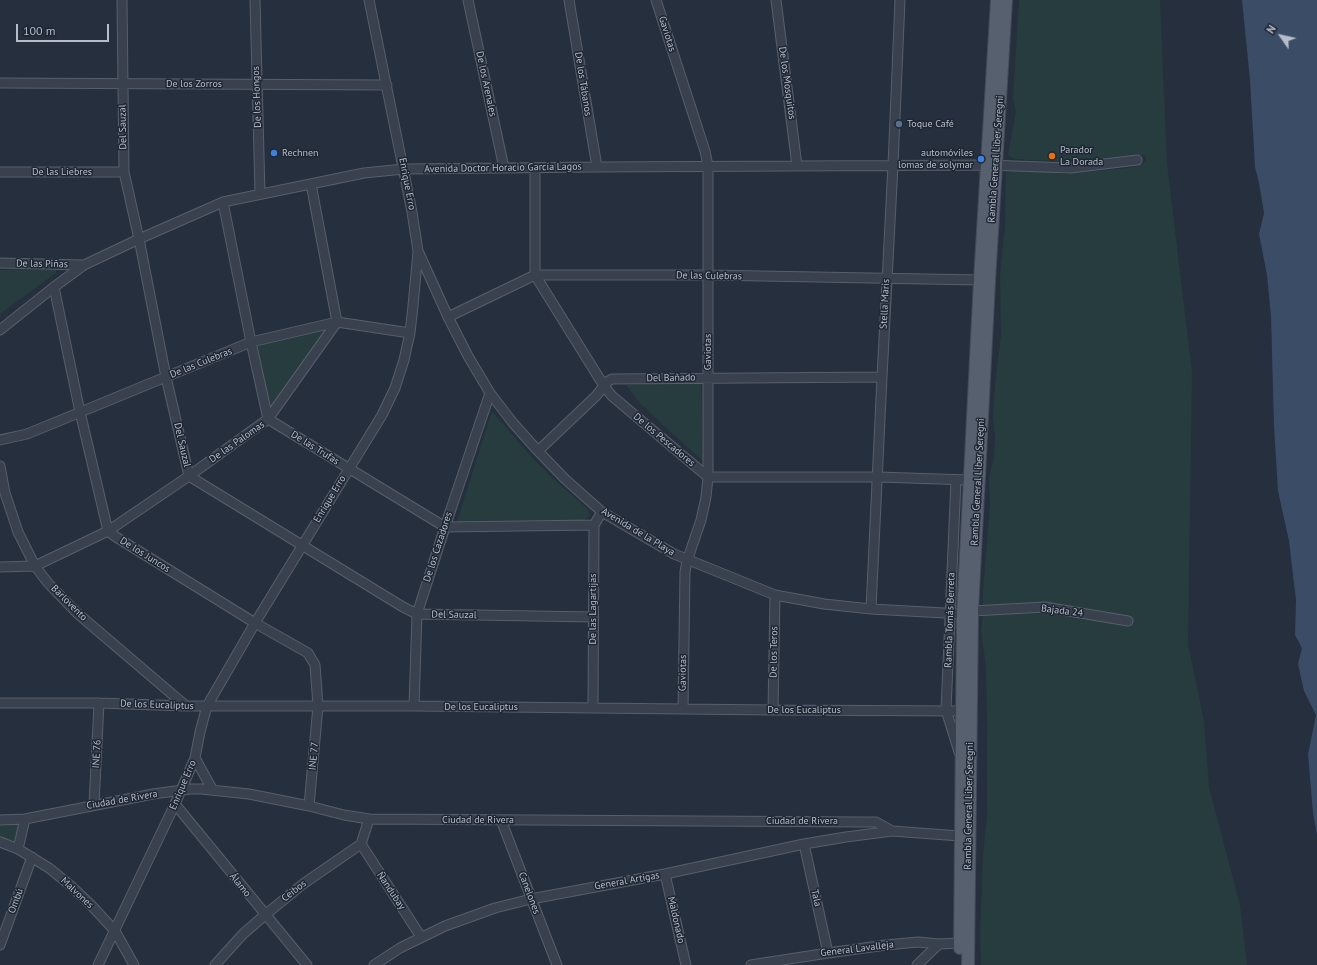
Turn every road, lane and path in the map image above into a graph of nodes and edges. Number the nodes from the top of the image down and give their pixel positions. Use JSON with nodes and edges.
{"nodes":[{"id":1,"x":122,"y":0,"type":"edge"},
{"id":2,"x":255,"y":0,"type":"edge"},
{"id":3,"x":369,"y":0,"type":"edge"},
{"id":4,"x":468,"y":0,"type":"edge"},
{"id":5,"x":569,"y":0,"type":"edge"},
{"id":6,"x":656,"y":0,"type":"edge"},
{"id":7,"x":776,"y":0,"type":"edge"},
{"id":8,"x":900,"y":0,"type":"edge"},
{"id":9,"x":997,"y":0,"type":"edge"},
{"id":10,"x":1006,"y":0,"type":"edge"},
{"id":11,"x":0,"y":83,"type":"edge"},
{"id":12,"x":122,"y":83,"type":"junction"},
{"id":13,"x":256,"y":84,"type":"junction"},
{"id":14,"x":387,"y":85,"type":"junction"},
{"id":15,"x":1137,"y":160,"type":"dead end"},
{"id":16,"x":893,"y":165,"type":"junction"},
{"id":17,"x":992,"y":165,"type":"junction"},
{"id":18,"x":708,"y":166,"type":"junction"},
{"id":19,"x":797,"y":166,"type":"junction"},
{"id":20,"x":597,"y":167,"type":"junction"},
{"id":21,"x":504,"y":168,"type":"junction"},
{"id":22,"x":535,"y":168,"type":"junction"},
{"id":23,"x":404,"y":169,"type":"junction"},
{"id":24,"x":0,"y":172,"type":"edge"},
{"id":25,"x":124,"y":172,"type":"junction"},
{"id":26,"x":311,"y":184,"type":"junction"},
{"id":27,"x":260,"y":194,"type":"junction"},
{"id":28,"x":223,"y":202,"type":"junction"},
{"id":29,"x":139,"y":239,"type":"junction"},
{"id":30,"x":418,"y":251,"type":"junction"},
{"id":31,"x":0,"y":263,"type":"edge"},
{"id":32,"x":84,"y":265,"type":"junction"},
{"id":33,"x":707,"y":275,"type":"junction"},
{"id":34,"x":535,"y":276,"type":"junction"},
{"id":35,"x":886,"y":279,"type":"junction"},
{"id":36,"x":980,"y":280,"type":"junction"},
{"id":37,"x":54,"y":287,"type":"junction"},
{"id":38,"x":448,"y":317,"type":"junction"},
{"id":39,"x":337,"y":322,"type":"junction"},
{"id":40,"x":0,"y":330,"type":"edge"},
{"id":41,"x":410,"y":333,"type":"junction"},
{"id":42,"x":251,"y":342,"type":"junction"},
{"id":43,"x":166,"y":377,"type":"junction"},
{"id":44,"x":882,"y":377,"type":"junction"},
{"id":45,"x":708,"y":378,"type":"junction"},
{"id":46,"x":604,"y":386,"type":"junction"},
{"id":47,"x":490,"y":393,"type":"junction"},
{"id":48,"x":80,"y":412,"type":"junction"},
{"id":49,"x":268,"y":420,"type":"junction"},
{"id":50,"x":0,"y":440,"type":"edge"},
{"id":51,"x":538,"y":451,"type":"junction"},
{"id":52,"x":0,"y":466,"type":"edge"},
{"id":53,"x":348,"y":469,"type":"junction"},
{"id":54,"x":189,"y":476,"type":"junction"},
{"id":55,"x":708,"y":477,"type":"junction"},
{"id":56,"x":878,"y":477,"type":"junction"},
{"id":57,"x":956,"y":480,"type":"junction"},
{"id":58,"x":968,"y":480,"type":"junction"},
{"id":59,"x":602,"y":512,"type":"junction"},
{"id":60,"x":594,"y":525,"type":"junction"},
{"id":61,"x":444,"y":527,"type":"junction"},
{"id":62,"x":108,"y":531,"type":"junction"},
{"id":63,"x":302,"y":546,"type":"junction"},
{"id":64,"x":687,"y":561,"type":"junction"},
{"id":65,"x":36,"y":566,"type":"junction"},
{"id":66,"x":0,"y":567,"type":"edge"},
{"id":67,"x":775,"y":594,"type":"junction"},
{"id":68,"x":871,"y":609,"type":"junction"},
{"id":69,"x":967,"y":613,"type":"junction"},
{"id":70,"x":417,"y":614,"type":"junction"},
{"id":71,"x":950,"y":614,"type":"junction"},
{"id":72,"x":593,"y":617,"type":"junction"},
{"id":73,"x":1128,"y":621,"type":"dead end"},
{"id":74,"x":255,"y":623,"type":"junction"},
{"id":75,"x":0,"y":703,"type":"edge"},
{"id":76,"x":99,"y":703,"type":"junction"},
{"id":77,"x":186,"y":706,"type":"junction"},
{"id":78,"x":207,"y":706,"type":"junction"},
{"id":79,"x":318,"y":706,"type":"junction"},
{"id":80,"x":414,"y":706,"type":"junction"},
{"id":81,"x":593,"y":708,"type":"junction"},
{"id":82,"x":682,"y":709,"type":"junction"},
{"id":83,"x":773,"y":710,"type":"junction"},
{"id":84,"x":946,"y":710,"type":"junction"},
{"id":85,"x":961,"y":711,"type":"junction"},
{"id":86,"x":195,"y":758,"type":"junction"},
{"id":87,"x":961,"y":758,"type":"junction"},
{"id":88,"x":212,"y":789,"type":"junction"},
{"id":89,"x":181,"y":790,"type":"junction"},
{"id":90,"x":174,"y":804,"type":"junction"},
{"id":91,"x":94,"y":805,"type":"junction"},
{"id":92,"x":309,"y":806,"type":"junction"},
{"id":93,"x":25,"y":819,"type":"junction"},
{"id":94,"x":369,"y":819,"type":"junction"},
{"id":95,"x":0,"y":820,"type":"edge"},
{"id":96,"x":501,"y":820,"type":"junction"},
{"id":97,"x":892,"y":831,"type":"junction"},
{"id":98,"x":960,"y":836,"type":"junction"},
{"id":99,"x":0,"y":842,"type":"edge"},
{"id":100,"x":361,"y":844,"type":"junction"},
{"id":101,"x":804,"y":844,"type":"junction"},
{"id":102,"x":18,"y":849,"type":"junction"},
{"id":103,"x":32,"y":857,"type":"junction"},
{"id":104,"x":665,"y":874,"type":"junction"},
{"id":105,"x":531,"y":899,"type":"junction"},
{"id":106,"x":265,"y":915,"type":"junction"},
{"id":107,"x":115,"y":931,"type":"junction"},
{"id":108,"x":421,"y":937,"type":"junction"},
{"id":109,"x":960,"y":943,"type":"junction"},
{"id":110,"x":939,"y":944,"type":"junction"},
{"id":111,"x":0,"y":945,"type":"edge"},
{"id":112,"x":828,"y":953,"type":"junction"},
{"id":113,"x":98,"y":965,"type":"edge"},
{"id":114,"x":134,"y":965,"type":"edge"},
{"id":115,"x":215,"y":965,"type":"edge"},
{"id":116,"x":307,"y":965,"type":"edge"},
{"id":117,"x":374,"y":965,"type":"edge"},
{"id":118,"x":557,"y":965,"type":"edge"},
{"id":119,"x":686,"y":965,"type":"edge"},
{"id":120,"x":751,"y":965,"type":"edge"},
{"id":121,"x":917,"y":965,"type":"edge"},
{"id":122,"x":960,"y":965,"type":"edge"},
{"id":123,"x":968,"y":965,"type":"edge"}],
"edges":[{"from":1,"to":12,"type":"street","name":"Del Sauzal"},
{"from":2,"to":13,"type":"street","name":"De los Hongos"},
{"from":3,"to":14,"type":"street","name":"Enrique Erro"},
{"from":4,"to":21,"type":"street","name":"De los Arenales"},
{"from":5,"to":20,"type":"street","name":"De los Tábanos"},
{"from":6,"to":18,"type":"street","name":"Gaviotas"},
{"from":7,"to":19,"type":"street","name":"De los Mosquitos"},
{"from":8,"to":16,"type":"street","name":"Stella Maris"},
{"from":9,"to":17,"type":"main road","name":"Rambla General Liber Seregni"},
{"from":10,"to":17,"type":"main road","name":"Rambla General Liber Seregni"},
{"from":11,"to":12,"type":"street","name":"De los Zorros"},
{"from":12,"to":13,"type":"street","name":"De los Zorros"},
{"from":12,"to":25,"type":"street","name":"Del Sauzal"},
{"from":13,"to":14,"type":"street","name":"De los Zorros"},
{"from":13,"to":27,"type":"street","name":"De los Hongos"},
{"from":14,"to":23,"type":"street","name":"Enrique Erro"},
{"from":15,"to":17,"type":"street","name":"Avenida Doctor Horacio García Lagos"},
{"from":16,"to":17,"type":"street","name":"Avenida Doctor Horacio García Lagos"},
{"from":16,"to":19,"type":"street","name":"Avenida Doctor Horacio García Lagos"},
{"from":16,"to":35,"type":"street","name":"Stella Maris"},
{"from":17,"to":36,"type":"main road","name":"Rambla General Liber Seregni"},
{"from":17,"to":69,"type":"main road","name":"Rambla General Liber Seregni"},
{"from":18,"to":19,"type":"street","name":"Avenida Doctor Horacio García Lagos"},
{"from":18,"to":20,"type":"street","name":"Avenida Doctor Horacio García Lagos"},
{"from":18,"to":33,"type":"street","name":"Gaviotas"},
{"from":20,"to":22,"type":"street","name":"Avenida Doctor Horacio García Lagos"},
{"from":21,"to":22,"type":"street","name":"Avenida Doctor Horacio García Lagos"},
{"from":21,"to":23,"type":"street","name":"Avenida Doctor Horacio García Lagos"},
{"from":22,"to":34,"type":"street"},
{"from":23,"to":26,"type":"street","name":"Avenida Doctor Horacio García Lagos"},
{"from":23,"to":30,"type":"street","name":"Enrique Erro"},
{"from":24,"to":25,"type":"street","name":"De las Liebres"},
{"from":25,"to":29,"type":"street","name":"Del Sauzal"},
{"from":26,"to":27,"type":"street","name":"Avenida Doctor Horacio García Lagos"},
{"from":26,"to":39,"type":"street"},
{"from":27,"to":28,"type":"street","name":"Avenida Doctor Horacio García Lagos"},
{"from":28,"to":29,"type":"street","name":"Avenida Doctor Horacio García Lagos"},
{"from":28,"to":42,"type":"street"},
{"from":29,"to":32,"type":"street","name":"Avenida Doctor Horacio García Lagos"},
{"from":29,"to":43,"type":"street","name":"Del Sauzal"},
{"from":30,"to":38,"type":"street","name":"Avenida de la Playa"},
{"from":30,"to":41,"type":"street","name":"Enrique Erro"},
{"from":31,"to":32,"type":"street","name":"De las Piñas"},
{"from":32,"to":37,"type":"street","name":"Avenida Doctor Horacio García Lagos"},
{"from":33,"to":34,"type":"street","name":"De las Culebras"},
{"from":33,"to":35,"type":"street","name":"De las Culebras"},
{"from":33,"to":45,"type":"street","name":"Gaviotas"},
{"from":34,"to":38,"type":"street","name":"De las Culebras"},
{"from":34,"to":46,"type":"street","name":"De los Pescadores"},
{"from":35,"to":36,"type":"street","name":"De las Culebras"},
{"from":35,"to":44,"type":"street","name":"Stella Maris"},
{"from":36,"to":58,"type":"main road","name":"Rambla General Liber Seregni"},
{"from":37,"to":40,"type":"street","name":"Avenida Doctor Horacio García Lagos"},
{"from":37,"to":48,"type":"street"},
{"from":38,"to":47,"type":"street","name":"Avenida de la Playa"},
{"from":39,"to":41,"type":"street","name":"De las Culebras"},
{"from":39,"to":42,"type":"street","name":"De las Culebras"},
{"from":39,"to":49,"type":"street","name":"De las Palomas"},
{"from":41,"to":53,"type":"street","name":"Enrique Erro"},
{"from":42,"to":43,"type":"street","name":"De las Culebras"},
{"from":42,"to":49,"type":"street"},
{"from":43,"to":48,"type":"street","name":"De las Culebras"},
{"from":43,"to":54,"type":"street","name":"Del Sauzal"},
{"from":44,"to":45,"type":"street","name":"Del Bañado"},
{"from":44,"to":56,"type":"street","name":"Stella Maris"},
{"from":45,"to":46,"type":"street","name":"Del Bañado"},
{"from":45,"to":55,"type":"street","name":"Gaviotas"},
{"from":46,"to":51,"type":"street","name":"Del Bañado"},
{"from":46,"to":55,"type":"street","name":"De los Pescadores"},
{"from":47,"to":51,"type":"street","name":"Avenida de la Playa"},
{"from":47,"to":61,"type":"street","name":"De los Cazadores"},
{"from":48,"to":50,"type":"street","name":"De las Culebras"},
{"from":48,"to":62,"type":"street"},
{"from":49,"to":53,"type":"street","name":"De las Trufas"},
{"from":49,"to":54,"type":"street","name":"De las Palomas"},
{"from":51,"to":59,"type":"street","name":"Avenida de la Playa"},
{"from":52,"to":65,"type":"street","name":"Barlovento"},
{"from":53,"to":61,"type":"street","name":"De las Trufas"},
{"from":53,"to":63,"type":"street","name":"Enrique Erro"},
{"from":54,"to":62,"type":"street","name":"De las Palomas"},
{"from":54,"to":63,"type":"street","name":"Del Sauzal"},
{"from":55,"to":56,"type":"street"},
{"from":55,"to":64,"type":"street","name":"Gaviotas"},
{"from":56,"to":57,"type":"street"},
{"from":56,"to":68,"type":"street","name":"Stella Maris"},
{"from":57,"to":58,"type":"street"},
{"from":57,"to":71,"type":"street","name":"Rambla Tomás Berreta"},
{"from":58,"to":69,"type":"main road","name":"Rambla General Liber Seregni"},
{"from":59,"to":60,"type":"street"},
{"from":59,"to":64,"type":"street","name":"Avenida de la Playa"},
{"from":60,"to":61,"type":"street"},
{"from":60,"to":72,"type":"street","name":"De las Lagartijas"},
{"from":61,"to":70,"type":"street","name":"De los Cazadores"},
{"from":62,"to":65,"type":"street","name":"De las Palomas"},
{"from":62,"to":74,"type":"street","name":"De los Juncos"},
{"from":63,"to":70,"type":"street","name":"Del Sauzal"},
{"from":63,"to":74,"type":"street","name":"Enrique Erro"},
{"from":64,"to":67,"type":"street","name":"Avenida de la Playa"},
{"from":64,"to":82,"type":"street","name":"Gaviotas"},
{"from":65,"to":66,"type":"street","name":"De las Palomas"},
{"from":65,"to":77,"type":"street","name":"Barlovento"},
{"from":67,"to":68,"type":"street","name":"Avenida de la Playa"},
{"from":67,"to":83,"type":"street","name":"De los Teros"},
{"from":68,"to":71,"type":"street","name":"Avenida de la Playa"},
{"from":69,"to":71,"type":"street","name":"Avenida de la Playa"},
{"from":69,"to":73,"type":"street","name":"Bajada 24"},
{"from":69,"to":85,"type":"main road","name":"Rambla General Liber Seregni"},
{"from":69,"to":123,"type":"main road","name":"Rambla General Liber Seregni"},
{"from":70,"to":72,"type":"street","name":"Del Sauzal"},
{"from":70,"to":80,"type":"street","name":"De los Cazadores"},
{"from":71,"to":84,"type":"street","name":"Rambla Tomás Berreta"},
{"from":72,"to":81,"type":"street","name":"De las Lagartijas"},
{"from":74,"to":78,"type":"street","name":"Enrique Erro"},
{"from":74,"to":79,"type":"street","name":"De los Juncos"},
{"from":75,"to":76,"type":"street","name":"De los Eucaliptus"},
{"from":76,"to":77,"type":"street","name":"De los Eucaliptus"},
{"from":76,"to":91,"type":"street","name":"INE 76"},
{"from":77,"to":78,"type":"street","name":"De los Eucaliptus"},
{"from":78,"to":79,"type":"street","name":"De los Eucaliptus"},
{"from":78,"to":86,"type":"street","name":"Enrique Erro"},
{"from":79,"to":80,"type":"street","name":"De los Eucaliptus"},
{"from":79,"to":92,"type":"street","name":"INE 77"},
{"from":80,"to":81,"type":"street","name":"De los Eucaliptus"},
{"from":81,"to":82,"type":"street","name":"De los Eucaliptus"},
{"from":82,"to":83,"type":"street","name":"De los Eucaliptus"},
{"from":83,"to":84,"type":"street","name":"De los Eucaliptus"},
{"from":84,"to":85,"type":"street","name":"De los Eucaliptus"},
{"from":84,"to":87,"type":"street","name":"Rambla Tomás Berreta"},
{"from":85,"to":87,"type":"main road","name":"Rambla General Liber Seregni"},
{"from":86,"to":88,"type":"street"},
{"from":86,"to":89,"type":"street","name":"Enrique Erro"},
{"from":87,"to":98,"type":"main road","name":"Rambla General Liber Seregni"},
{"from":88,"to":89,"type":"street","name":"Ciudad de Rivera"},
{"from":88,"to":92,"type":"street","name":"Ciudad de Rivera"},
{"from":89,"to":90,"type":"street","name":"Enrique Erro"},
{"from":89,"to":91,"type":"street","name":"Ciudad de Rivera"},
{"from":90,"to":106,"type":"street","name":"Álamo"},
{"from":90,"to":107,"type":"street","name":"Enrique Erro"},
{"from":91,"to":93,"type":"street","name":"Ciudad de Rivera"},
{"from":92,"to":94,"type":"street","name":"Ciudad de Rivera"},
{"from":93,"to":95,"type":"street","name":"Ciudad de Rivera"},
{"from":93,"to":102,"type":"street"},
{"from":94,"to":96,"type":"street","name":"Ciudad de Rivera"},
{"from":94,"to":100,"type":"street"},
{"from":96,"to":97,"type":"street","name":"Ciudad de Rivera"},
{"from":96,"to":105,"type":"street","name":"Canelones"},
{"from":97,"to":98,"type":"street","name":"Ciudad de Rivera"},
{"from":97,"to":101,"type":"street","name":"General Artigas"},
{"from":98,"to":109,"type":"main road","name":"Rambla General Liber Seregni"},
{"from":99,"to":102,"type":"street","name":"Malvones"},
{"from":100,"to":106,"type":"street","name":"Ceibos"},
{"from":100,"to":108,"type":"street","name":"Ñandubay"},
{"from":101,"to":104,"type":"street","name":"General Artigas"},
{"from":101,"to":112,"type":"street","name":"Tala"},
{"from":102,"to":103,"type":"street","name":"Malvones"},
{"from":103,"to":107,"type":"street","name":"Malvones"},
{"from":103,"to":111,"type":"street","name":"Ombú"},
{"from":104,"to":105,"type":"street","name":"General Artigas"},
{"from":104,"to":119,"type":"street","name":"Maldonado"},
{"from":105,"to":108,"type":"street","name":"General Artigas"},
{"from":105,"to":118,"type":"street","name":"Canelones"},
{"from":106,"to":115,"type":"street","name":"Ceibos"},
{"from":106,"to":116,"type":"street","name":"Álamo"},
{"from":107,"to":113,"type":"street","name":"Enrique Erro"},
{"from":107,"to":114,"type":"street","name":"Malvones"},
{"from":108,"to":117,"type":"street","name":"General Artigas"},
{"from":109,"to":110,"type":"street","name":"General Lavalleja"},
{"from":109,"to":122,"type":"main road","name":"Rambla General Liber Seregni"},
{"from":110,"to":112,"type":"street","name":"General Lavalleja"},
{"from":110,"to":121,"type":"street"},
{"from":112,"to":120,"type":"street","name":"General Lavalleja"}]}
